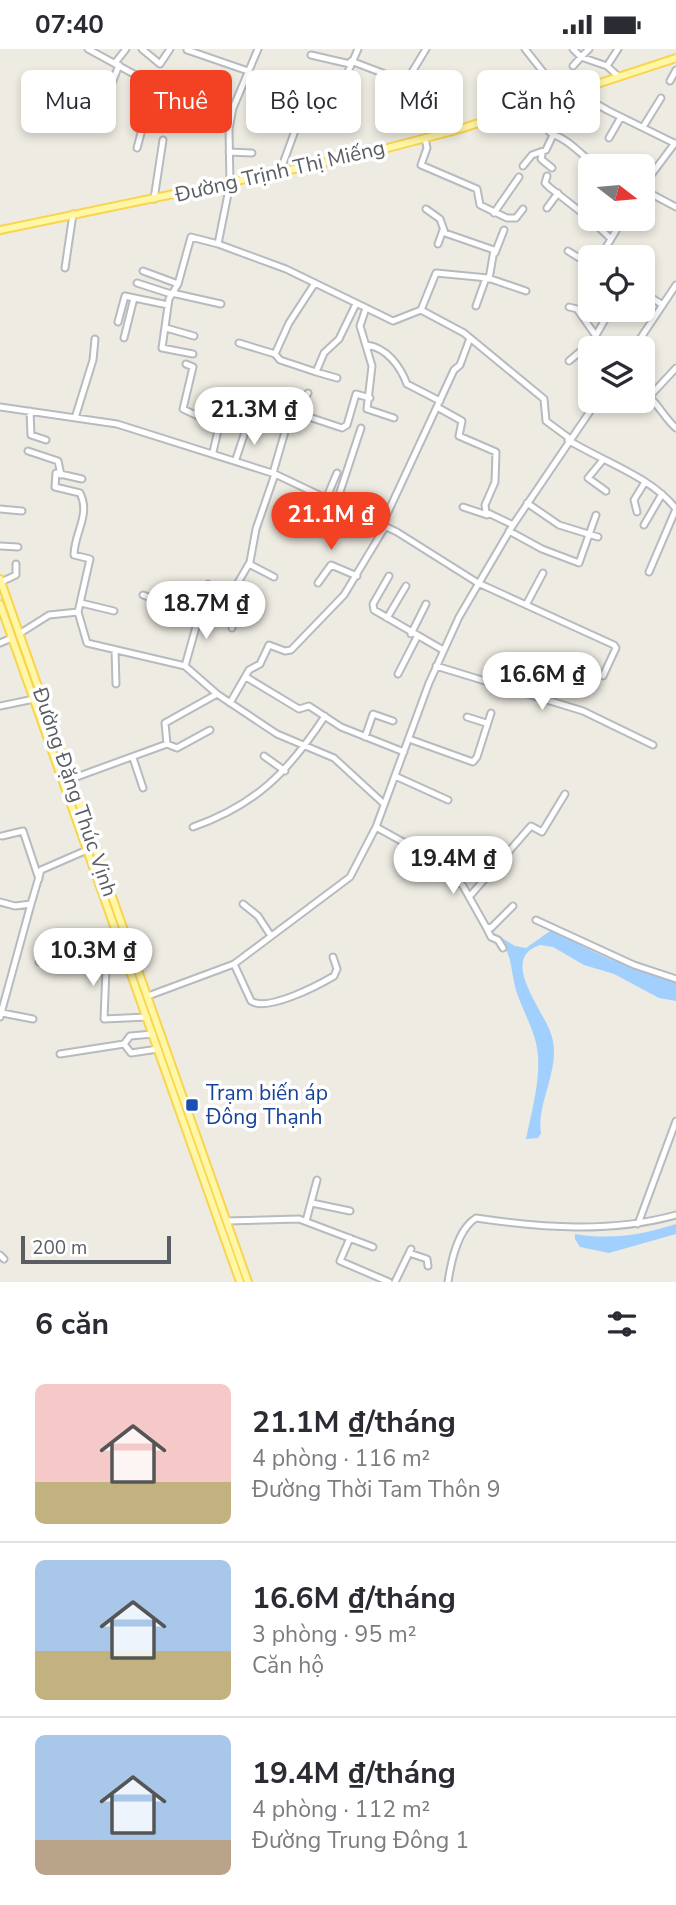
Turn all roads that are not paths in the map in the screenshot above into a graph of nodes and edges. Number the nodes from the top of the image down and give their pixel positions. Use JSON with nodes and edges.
{"nodes":[{"id":1,"x":88,"y":49,"type":"edge"},
{"id":2,"x":126,"y":49,"type":"edge"},
{"id":3,"x":142,"y":49,"type":"edge"},
{"id":4,"x":170,"y":49,"type":"edge"},
{"id":5,"x":258,"y":49,"type":"edge"},
{"id":6,"x":327,"y":49,"type":"edge"},
{"id":7,"x":358,"y":49,"type":"edge"},
{"id":8,"x":425,"y":49,"type":"edge"},
{"id":9,"x":525,"y":49,"type":"edge"},
{"id":10,"x":573,"y":49,"type":"edge"},
{"id":11,"x":589,"y":49,"type":"edge"},
{"id":12,"x":618,"y":49,"type":"edge"},
{"id":13,"x":187,"y":50,"type":"edge"},
{"id":14,"x":311,"y":55,"type":"dead end"},
{"id":15,"x":323,"y":57,"type":"junction"},
{"id":16,"x":582,"y":57,"type":"junction"},
{"id":17,"x":676,"y":58,"type":"edge"},
{"id":18,"x":351,"y":62,"type":"junction"},
{"id":19,"x":117,"y":64,"type":"junction"},
{"id":20,"x":573,"y":66,"type":"dead end"},
{"id":21,"x":607,"y":66,"type":"junction"},
{"id":22,"x":115,"y":70,"type":"edge"},
{"id":23,"x":246,"y":70,"type":"edge"},
{"id":24,"x":248,"y":70,"type":"edge"},
{"id":25,"x":414,"y":70,"type":"edge"},
{"id":26,"x":542,"y":70,"type":"edge"},
{"id":27,"x":676,"y":70,"type":"edge"},
{"id":28,"x":375,"y":71,"type":"edge"},
{"id":29,"x":246,"y":76,"type":"edge"},
{"id":30,"x":618,"y":76,"type":"junction"},
{"id":31,"x":670,"y":81,"type":"dead end"},
{"id":32,"x":600,"y":82,"type":"edge"},
{"id":33,"x":661,"y":98,"type":"dead end"},
{"id":34,"x":600,"y":104,"type":"edge"},
{"id":35,"x":621,"y":117,"type":"junction"},
{"id":36,"x":643,"y":128,"type":"junction"},
{"id":37,"x":444,"y":133,"type":"edge"},
{"id":38,"x":553,"y":135,"type":"joint"},
{"id":39,"x":425,"y":138,"type":"junction"},
{"id":40,"x":609,"y":138,"type":"dead end"},
{"id":41,"x":163,"y":140,"type":"dead end"},
{"id":42,"x":675,"y":143,"type":"edge"},
{"id":43,"x":137,"y":148,"type":"dead end"},
{"id":44,"x":229,"y":152,"type":"junction"},
{"id":45,"x":252,"y":153,"type":"dead end"},
{"id":46,"x":542,"y":154,"type":"junction"},
{"id":47,"x":579,"y":154,"type":"edge"},
{"id":48,"x":523,"y":166,"type":"dead end"},
{"id":49,"x":552,"y":168,"type":"dead end"},
{"id":50,"x":655,"y":170,"type":"edge"},
{"id":51,"x":282,"y":174,"type":"junction"},
{"id":52,"x":547,"y":176,"type":"dead end"},
{"id":53,"x":519,"y":177,"type":"dead end"},
{"id":54,"x":230,"y":184,"type":"junction"},
{"id":55,"x":558,"y":193,"type":"junction"},
{"id":56,"x":655,"y":195,"type":"edge"},
{"id":57,"x":154,"y":199,"type":"junction"},
{"id":58,"x":676,"y":207,"type":"edge"},
{"id":59,"x":547,"y":208,"type":"dead end"},
{"id":60,"x":426,"y":209,"type":"dead end"},
{"id":61,"x":523,"y":209,"type":"dead end"},
{"id":62,"x":578,"y":209,"type":"edge"},
{"id":63,"x":73,"y":213,"type":"junction"},
{"id":64,"x":494,"y":213,"type":"junction"},
{"id":65,"x":0,"y":230,"type":"edge"},
{"id":66,"x":443,"y":230,"type":"junction"},
{"id":67,"x":505,"y":230,"type":"dead end"},
{"id":68,"x":603,"y":231,"type":"edge"},
{"id":69,"x":616,"y":231,"type":"edge"},
{"id":70,"x":611,"y":239,"type":"junction"},
{"id":71,"x":218,"y":244,"type":"junction"},
{"id":72,"x":438,"y":244,"type":"dead end"},
{"id":73,"x":608,"y":245,"type":"edge"},
{"id":74,"x":568,"y":251,"type":"dead end"},
{"id":75,"x":495,"y":253,"type":"junction"},
{"id":76,"x":578,"y":257,"type":"edge"},
{"id":77,"x":65,"y":268,"type":"dead end"},
{"id":78,"x":143,"y":271,"type":"dead end"},
{"id":79,"x":487,"y":278,"type":"junction"},
{"id":80,"x":137,"y":283,"type":"dead end"},
{"id":81,"x":315,"y":283,"type":"junction"},
{"id":82,"x":178,"y":284,"type":"junction"},
{"id":83,"x":676,"y":285,"type":"edge"},
{"id":84,"x":526,"y":291,"type":"dead end"},
{"id":85,"x":171,"y":294,"type":"junction"},
{"id":86,"x":674,"y":294,"type":"edge"},
{"id":87,"x":134,"y":298,"type":"junction"},
{"id":88,"x":655,"y":300,"type":"edge"},
{"id":89,"x":221,"y":304,"type":"dead end"},
{"id":90,"x":356,"y":304,"type":"junction"},
{"id":91,"x":168,"y":305,"type":"junction"},
{"id":92,"x":663,"y":305,"type":"junction"},
{"id":93,"x":476,"y":306,"type":"dead end"},
{"id":94,"x":569,"y":307,"type":"dead end"},
{"id":95,"x":366,"y":308,"type":"junction"},
{"id":96,"x":421,"y":310,"type":"junction"},
{"id":97,"x":118,"y":322,"type":"dead end"},
{"id":98,"x":604,"y":322,"type":"edge"},
{"id":99,"x":166,"y":328,"type":"junction"},
{"id":100,"x":194,"y":336,"type":"dead end"},
{"id":101,"x":596,"y":336,"type":"joint"},
{"id":102,"x":642,"y":336,"type":"edge"},
{"id":103,"x":124,"y":338,"type":"dead end"},
{"id":104,"x":470,"y":338,"type":"junction"},
{"id":105,"x":95,"y":339,"type":"dead end"},
{"id":106,"x":239,"y":343,"type":"dead end"},
{"id":107,"x":367,"y":345,"type":"junction"},
{"id":108,"x":275,"y":354,"type":"junction"},
{"id":109,"x":192,"y":355,"type":"dead end"},
{"id":110,"x":578,"y":355,"type":"edge"},
{"id":111,"x":569,"y":361,"type":"dead end"},
{"id":112,"x":186,"y":364,"type":"dead end"},
{"id":113,"x":676,"y":368,"type":"edge"},
{"id":114,"x":316,"y":372,"type":"junction"},
{"id":115,"x":337,"y":377,"type":"dead end"},
{"id":116,"x":655,"y":391,"type":"edge"},
{"id":117,"x":309,"y":393,"type":"dead end"},
{"id":118,"x":370,"y":398,"type":"junction"},
{"id":119,"x":440,"y":401,"type":"junction"},
{"id":120,"x":655,"y":404,"type":"edge"},
{"id":121,"x":0,"y":407,"type":"edge"},
{"id":122,"x":437,"y":407,"type":"junction"},
{"id":123,"x":30,"y":411,"type":"junction"},
{"id":124,"x":297,"y":412,"type":"junction"},
{"id":125,"x":588,"y":413,"type":"edge"},
{"id":126,"x":75,"y":418,"type":"junction"},
{"id":127,"x":394,"y":418,"type":"dead end"},
{"id":128,"x":247,"y":426,"type":"dead end"},
{"id":129,"x":361,"y":428,"type":"dead end"},
{"id":130,"x":676,"y":428,"type":"edge"},
{"id":131,"x":569,"y":439,"type":"junction"},
{"id":132,"x":46,"y":440,"type":"dead end"},
{"id":133,"x":28,"y":451,"type":"dead end"},
{"id":134,"x":213,"y":453,"type":"junction"},
{"id":135,"x":236,"y":459,"type":"junction"},
{"id":136,"x":602,"y":461,"type":"junction"},
{"id":137,"x":274,"y":473,"type":"junction"},
{"id":138,"x":337,"y":473,"type":"dead end"},
{"id":139,"x":61,"y":475,"type":"junction"},
{"id":140,"x":82,"y":479,"type":"dead end"},
{"id":141,"x":645,"y":482,"type":"junction"},
{"id":142,"x":606,"y":491,"type":"dead end"},
{"id":143,"x":662,"y":494,"type":"junction"},
{"id":144,"x":326,"y":499,"type":"junction"},
{"id":145,"x":527,"y":503,"type":"junction"},
{"id":146,"x":336,"y":504,"type":"junction"},
{"id":147,"x":463,"y":507,"type":"dead end"},
{"id":148,"x":0,"y":509,"type":"edge"},
{"id":149,"x":676,"y":509,"type":"edge"},
{"id":150,"x":22,"y":511,"type":"dead end"},
{"id":151,"x":637,"y":512,"type":"dead end"},
{"id":152,"x":490,"y":515,"type":"junction"},
{"id":153,"x":596,"y":515,"type":"dead end"},
{"id":154,"x":513,"y":524,"type":"junction"},
{"id":155,"x":644,"y":525,"type":"dead end"},
{"id":156,"x":384,"y":526,"type":"junction"},
{"id":157,"x":509,"y":531,"type":"junction"},
{"id":158,"x":590,"y":534,"type":"junction"},
{"id":159,"x":598,"y":537,"type":"dead end"},
{"id":160,"x":0,"y":546,"type":"edge"},
{"id":161,"x":18,"y":547,"type":"dead end"},
{"id":162,"x":16,"y":564,"type":"dead end"},
{"id":163,"x":249,"y":564,"type":"junction"},
{"id":164,"x":649,"y":572,"type":"dead end"},
{"id":165,"x":543,"y":573,"type":"dead end"},
{"id":166,"x":358,"y":576,"type":"junction"},
{"id":167,"x":388,"y":576,"type":"dead end"},
{"id":168,"x":274,"y":577,"type":"dead end"},
{"id":169,"x":1,"y":581,"type":"edge"},
{"id":170,"x":318,"y":583,"type":"dead end"},
{"id":171,"x":478,"y":583,"type":"junction"},
{"id":172,"x":406,"y":586,"type":"dead end"},
{"id":173,"x":143,"y":596,"type":"dead end"},
{"id":174,"x":234,"y":599,"type":"junction"},
{"id":175,"x":81,"y":603,"type":"junction"},
{"id":176,"x":0,"y":604,"type":"edge"},
{"id":177,"x":426,"y":604,"type":"dead end"},
{"id":178,"x":526,"y":605,"type":"junction"},
{"id":179,"x":114,"y":611,"type":"dead end"},
{"id":180,"x":78,"y":612,"type":"junction"},
{"id":181,"x":199,"y":616,"type":"junction"},
{"id":182,"x":387,"y":618,"type":"junction"},
{"id":183,"x":232,"y":628,"type":"dead end"},
{"id":184,"x":19,"y":634,"type":"junction"},
{"id":185,"x":414,"y":635,"type":"junction"},
{"id":186,"x":12,"y":638,"type":"junction"},
{"id":187,"x":0,"y":643,"type":"edge"},
{"id":188,"x":616,"y":648,"type":"junction"},
{"id":189,"x":115,"y":650,"type":"junction"},
{"id":190,"x":443,"y":650,"type":"junction"},
{"id":191,"x":624,"y":652,"type":"dead end"},
{"id":192,"x":185,"y":666,"type":"junction"},
{"id":193,"x":436,"y":666,"type":"junction"},
{"id":194,"x":398,"y":674,"type":"dead end"},
{"id":195,"x":603,"y":676,"type":"dead end"},
{"id":196,"x":246,"y":677,"type":"junction"},
{"id":197,"x":116,"y":684,"type":"dead end"},
{"id":198,"x":217,"y":694,"type":"junction"},
{"id":199,"x":34,"y":699,"type":"junction"},
{"id":200,"x":230,"y":703,"type":"junction"},
{"id":201,"x":0,"y":706,"type":"edge"},
{"id":202,"x":491,"y":713,"type":"dead end"},
{"id":203,"x":325,"y":716,"type":"junction"},
{"id":204,"x":467,"y":717,"type":"dead end"},
{"id":205,"x":393,"y":721,"type":"dead end"},
{"id":206,"x":486,"y":723,"type":"junction"},
{"id":207,"x":210,"y":730,"type":"dead end"},
{"id":208,"x":365,"y":737,"type":"junction"},
{"id":209,"x":408,"y":739,"type":"junction"},
{"id":210,"x":167,"y":744,"type":"junction"},
{"id":211,"x":306,"y":744,"type":"junction"},
{"id":212,"x":653,"y":745,"type":"dead end"},
{"id":213,"x":404,"y":752,"type":"junction"},
{"id":214,"x":264,"y":756,"type":"dead end"},
{"id":215,"x":133,"y":758,"type":"junction"},
{"id":216,"x":285,"y":771,"type":"junction"},
{"id":217,"x":396,"y":776,"type":"junction"},
{"id":218,"x":71,"y":779,"type":"junction"},
{"id":219,"x":142,"y":787,"type":"dead end"},
{"id":220,"x":565,"y":794,"type":"dead end"},
{"id":221,"x":447,"y":800,"type":"dead end"},
{"id":222,"x":383,"y":803,"type":"junction"},
{"id":223,"x":192,"y":827,"type":"dead end"},
{"id":224,"x":376,"y":827,"type":"junction"},
{"id":225,"x":2,"y":836,"type":"edge"},
{"id":226,"x":88,"y":850,"type":"junction"},
{"id":227,"x":39,"y":879,"type":"junction"},
{"id":228,"x":469,"y":897,"type":"junction"},
{"id":229,"x":0,"y":902,"type":"edge"},
{"id":230,"x":31,"y":904,"type":"junction"},
{"id":231,"x":243,"y":904,"type":"dead end"},
{"id":232,"x":513,"y":906,"type":"dead end"},
{"id":233,"x":536,"y":921,"type":"dead end"},
{"id":234,"x":486,"y":927,"type":"junction"},
{"id":235,"x":271,"y":936,"type":"junction"},
{"id":236,"x":121,"y":946,"type":"junction"},
{"id":237,"x":82,"y":947,"type":"dead end"},
{"id":238,"x":503,"y":948,"type":"dead end"},
{"id":239,"x":333,"y":957,"type":"dead end"},
{"id":240,"x":39,"y":962,"type":"dead end"},
{"id":241,"x":234,"y":964,"type":"junction"},
{"id":242,"x":128,"y":965,"type":"junction"},
{"id":243,"x":106,"y":969,"type":"junction"},
{"id":244,"x":676,"y":979,"type":"edge"},
{"id":245,"x":144,"y":997,"type":"junction"},
{"id":246,"x":1,"y":1015,"type":"edge"},
{"id":247,"x":147,"y":1017,"type":"junction"},
{"id":248,"x":33,"y":1019,"type":"dead end"},
{"id":249,"x":152,"y":1034,"type":"junction"},
{"id":250,"x":124,"y":1044,"type":"junction"},
{"id":251,"x":158,"y":1049,"type":"junction"},
{"id":252,"x":60,"y":1054,"type":"dead end"},
{"id":253,"x":676,"y":1121,"type":"edge"},
{"id":254,"x":317,"y":1180,"type":"dead end"},
{"id":255,"x":312,"y":1203,"type":"junction"},
{"id":256,"x":350,"y":1211,"type":"dead end"},
{"id":257,"x":676,"y":1215,"type":"edge"},
{"id":258,"x":227,"y":1221,"type":"junction"},
{"id":259,"x":306,"y":1221,"type":"junction"},
{"id":260,"x":638,"y":1224,"type":"junction"},
{"id":261,"x":350,"y":1238,"type":"junction"},
{"id":262,"x":373,"y":1247,"type":"dead end"},
{"id":263,"x":428,"y":1266,"type":"dead end"},
{"id":264,"x":240,"y":1282,"type":"edge"},
{"id":265,"x":248,"y":1282,"type":"edge"},
{"id":266,"x":389,"y":1282,"type":"edge"},
{"id":267,"x":395,"y":1282,"type":"edge"},
{"id":268,"x":448,"y":1282,"type":"edge"}],
"edges":[{"from":1,"to":19,"type":"street"},
{"from":2,"to":19,"type":"street"},
{"from":3,"to":4,"type":"street"},
{"from":5,"to":24,"type":"street"},
{"from":6,"to":15,"type":"street"},
{"from":7,"to":18,"type":"street"},
{"from":8,"to":25,"type":"street"},
{"from":9,"to":26,"type":"street"},
{"from":10,"to":16,"type":"street"},
{"from":11,"to":16,"type":"street"},
{"from":12,"to":21,"type":"street"},
{"from":13,"to":23,"type":"street"},
{"from":14,"to":15,"type":"street"},
{"from":15,"to":18,"type":"street"},
{"from":16,"to":20,"type":"street"},
{"from":16,"to":21,"type":"street"},
{"from":17,"to":30,"type":"main road","name":"Đường Trịnh Thị Miếng"},
{"from":18,"to":28,"type":"street"},
{"from":18,"to":51,"type":"street"},
{"from":19,"to":22,"type":"street"},
{"from":19,"to":43,"type":"street"},
{"from":21,"to":30,"type":"street"},
{"from":27,"to":31,"type":"street"},
{"from":29,"to":44,"type":"street"},
{"from":30,"to":32,"type":"main road","name":"Đường Trịnh Thị Miếng"},
{"from":33,"to":36,"type":"street"},
{"from":34,"to":35,"type":"street"},
{"from":35,"to":36,"type":"street"},
{"from":35,"to":40,"type":"street"},
{"from":36,"to":42,"type":"street"},
{"from":37,"to":39,"type":"main road","name":"Đường Trịnh Thị Miếng"},
{"from":38,"to":46,"type":"street"},
{"from":38,"to":47,"type":"street"},
{"from":39,"to":51,"type":"main road","name":"Đường Trịnh Thị Miếng"},
{"from":39,"to":64,"type":"street"},
{"from":41,"to":57,"type":"street"},
{"from":42,"to":50,"type":"street"},
{"from":44,"to":45,"type":"street"},
{"from":44,"to":54,"type":"street"},
{"from":46,"to":48,"type":"street"},
{"from":46,"to":49,"type":"street"},
{"from":51,"to":54,"type":"main road","name":"Đường Trịnh Thị Miếng"},
{"from":52,"to":55,"type":"street"},
{"from":53,"to":64,"type":"street"},
{"from":54,"to":57,"type":"main road","name":"Đường Trịnh Thị Miếng"},
{"from":54,"to":71,"type":"street"},
{"from":55,"to":59,"type":"street"},
{"from":55,"to":62,"type":"street"},
{"from":56,"to":58,"type":"street"},
{"from":57,"to":63,"type":"main road","name":"Đường Trịnh Thị Miếng"},
{"from":60,"to":66,"type":"street"},
{"from":61,"to":64,"type":"street"},
{"from":63,"to":65,"type":"main road","name":"Đường Trịnh Thị Miếng"},
{"from":63,"to":77,"type":"street"},
{"from":66,"to":72,"type":"street"},
{"from":66,"to":75,"type":"street"},
{"from":67,"to":75,"type":"street"},
{"from":68,"to":70,"type":"street"},
{"from":69,"to":70,"type":"street"},
{"from":70,"to":73,"type":"street"},
{"from":71,"to":81,"type":"street"},
{"from":71,"to":82,"type":"street"},
{"from":74,"to":76,"type":"street"},
{"from":75,"to":79,"type":"street"},
{"from":78,"to":82,"type":"street"},
{"from":79,"to":84,"type":"street"},
{"from":79,"to":93,"type":"street"},
{"from":79,"to":96,"type":"street"},
{"from":80,"to":85,"type":"street"},
{"from":81,"to":90,"type":"street"},
{"from":81,"to":108,"type":"street"},
{"from":82,"to":85,"type":"street"},
{"from":83,"to":86,"type":"street"},
{"from":85,"to":89,"type":"street"},
{"from":85,"to":91,"type":"street"},
{"from":86,"to":92,"type":"street"},
{"from":87,"to":91,"type":"street"},
{"from":87,"to":97,"type":"street"},
{"from":87,"to":103,"type":"street"},
{"from":88,"to":92,"type":"street"},
{"from":90,"to":95,"type":"street"},
{"from":90,"to":114,"type":"street"},
{"from":91,"to":99,"type":"street"},
{"from":92,"to":102,"type":"street"},
{"from":94,"to":101,"type":"street"},
{"from":95,"to":96,"type":"street"},
{"from":95,"to":107,"type":"street"},
{"from":96,"to":104,"type":"street"},
{"from":98,"to":101,"type":"street"},
{"from":99,"to":100,"type":"street"},
{"from":99,"to":109,"type":"street"},
{"from":104,"to":119,"type":"street"},
{"from":104,"to":131,"type":"street"},
{"from":105,"to":126,"type":"street"},
{"from":106,"to":108,"type":"street"},
{"from":107,"to":118,"type":"street"},
{"from":107,"to":119,"type":"street"},
{"from":108,"to":114,"type":"street"},
{"from":110,"to":111,"type":"street"},
{"from":112,"to":134,"type":"street"},
{"from":113,"to":116,"type":"street"},
{"from":114,"to":115,"type":"street"},
{"from":117,"to":124,"type":"street"},
{"from":118,"to":124,"type":"street"},
{"from":118,"to":127,"type":"street"},
{"from":119,"to":122,"type":"street"},
{"from":120,"to":130,"type":"street"},
{"from":121,"to":123,"type":"street"},
{"from":122,"to":152,"type":"street"},
{"from":122,"to":156,"type":"street"},
{"from":123,"to":126,"type":"street"},
{"from":123,"to":132,"type":"street"},
{"from":124,"to":137,"type":"street"},
{"from":125,"to":131,"type":"street"},
{"from":126,"to":134,"type":"street"},
{"from":128,"to":135,"type":"street"},
{"from":129,"to":146,"type":"street"},
{"from":131,"to":136,"type":"street"},
{"from":131,"to":145,"type":"street"},
{"from":133,"to":139,"type":"street"},
{"from":134,"to":135,"type":"street"},
{"from":135,"to":137,"type":"street"},
{"from":136,"to":141,"type":"street"},
{"from":136,"to":142,"type":"street"},
{"from":137,"to":144,"type":"street"},
{"from":137,"to":163,"type":"street"},
{"from":138,"to":144,"type":"street"},
{"from":139,"to":140,"type":"street"},
{"from":139,"to":175,"type":"street"},
{"from":141,"to":143,"type":"street"},
{"from":141,"to":151,"type":"street"},
{"from":143,"to":149,"type":"street"},
{"from":143,"to":155,"type":"street"},
{"from":144,"to":146,"type":"street"},
{"from":145,"to":154,"type":"street"},
{"from":145,"to":158,"type":"street"},
{"from":146,"to":156,"type":"street"},
{"from":147,"to":152,"type":"street"},
{"from":148,"to":150,"type":"street"},
{"from":149,"to":164,"type":"street"},
{"from":152,"to":154,"type":"street"},
{"from":153,"to":158,"type":"street"},
{"from":154,"to":157,"type":"street"},
{"from":156,"to":166,"type":"street"},
{"from":156,"to":171,"type":"street"},
{"from":157,"to":158,"type":"street"},
{"from":157,"to":171,"type":"street"},
{"from":158,"to":159,"type":"street"},
{"from":160,"to":161,"type":"street"},
{"from":162,"to":169,"type":"street"},
{"from":163,"to":168,"type":"street"},
{"from":163,"to":174,"type":"street"},
{"from":165,"to":178,"type":"street"},
{"from":166,"to":170,"type":"street"},
{"from":166,"to":196,"type":"street"},
{"from":167,"to":182,"type":"street"},
{"from":169,"to":184,"type":"main road","name":"Đường Đặng Thúc Vịnh"},
{"from":171,"to":178,"type":"street"},
{"from":171,"to":190,"type":"street"},
{"from":172,"to":182,"type":"street"},
{"from":173,"to":181,"type":"street"},
{"from":174,"to":181,"type":"street"},
{"from":174,"to":183,"type":"street"},
{"from":175,"to":179,"type":"street"},
{"from":175,"to":180,"type":"street"},
{"from":176,"to":186,"type":"main road","name":"Đường Đặng Thúc Vịnh"},
{"from":177,"to":185,"type":"street"},
{"from":178,"to":188,"type":"street"},
{"from":180,"to":184,"type":"street"},
{"from":180,"to":189,"type":"street"},
{"from":181,"to":192,"type":"street"},
{"from":182,"to":185,"type":"street"},
{"from":184,"to":218,"type":"main road","name":"Đường Đặng Thúc Vịnh"},
{"from":185,"to":190,"type":"street"},
{"from":185,"to":194,"type":"street"},
{"from":186,"to":187,"type":"street"},
{"from":186,"to":199,"type":"main road","name":"Đường Đặng Thúc Vịnh"},
{"from":188,"to":191,"type":"street"},
{"from":188,"to":195,"type":"street"},
{"from":189,"to":192,"type":"street"},
{"from":189,"to":197,"type":"street"},
{"from":190,"to":193,"type":"street"},
{"from":192,"to":198,"type":"street"},
{"from":193,"to":209,"type":"street"},
{"from":193,"to":212,"type":"street"},
{"from":196,"to":200,"type":"street"},
{"from":196,"to":203,"type":"street"},
{"from":198,"to":200,"type":"street"},
{"from":198,"to":210,"type":"street"},
{"from":199,"to":201,"type":"street"},
{"from":199,"to":226,"type":"main road","name":"Đường Đặng Thúc Vịnh"},
{"from":200,"to":211,"type":"street"},
{"from":202,"to":206,"type":"street"},
{"from":203,"to":208,"type":"street"},
{"from":203,"to":211,"type":"street"},
{"from":204,"to":206,"type":"street"},
{"from":205,"to":208,"type":"street"},
{"from":206,"to":209,"type":"street"},
{"from":207,"to":210,"type":"street"},
{"from":208,"to":213,"type":"street"},
{"from":209,"to":213,"type":"street"},
{"from":210,"to":215,"type":"street"},
{"from":211,"to":216,"type":"street"},
{"from":211,"to":222,"type":"street"},
{"from":213,"to":217,"type":"street"},
{"from":214,"to":216,"type":"street"},
{"from":215,"to":218,"type":"street"},
{"from":215,"to":219,"type":"street"},
{"from":216,"to":223,"type":"street"},
{"from":217,"to":221,"type":"street"},
{"from":217,"to":222,"type":"street"},
{"from":218,"to":245,"type":"main road","name":"Đường Đặng Thúc Vịnh"},
{"from":220,"to":228,"type":"street"},
{"from":222,"to":224,"type":"street"},
{"from":224,"to":228,"type":"street"},
{"from":224,"to":235,"type":"street"},
{"from":225,"to":227,"type":"street"},
{"from":226,"to":227,"type":"street"},
{"from":226,"to":236,"type":"main road","name":"Đường Đặng Thúc Vịnh"},
{"from":227,"to":230,"type":"street"},
{"from":228,"to":234,"type":"street"},
{"from":229,"to":230,"type":"street"},
{"from":230,"to":246,"type":"street"},
{"from":231,"to":235,"type":"street"},
{"from":232,"to":234,"type":"street"},
{"from":233,"to":244,"type":"street"},
{"from":234,"to":238,"type":"street"},
{"from":235,"to":241,"type":"street"},
{"from":236,"to":237,"type":"street"},
{"from":236,"to":242,"type":"main road","name":"Đường Đặng Thúc Vịnh"},
{"from":239,"to":241,"type":"street"},
{"from":240,"to":243,"type":"street"},
{"from":241,"to":245,"type":"street"},
{"from":242,"to":243,"type":"street"},
{"from":242,"to":245,"type":"main road","name":"Đường Đặng Thúc Vịnh"},
{"from":243,"to":247,"type":"street"},
{"from":245,"to":247,"type":"main road","name":"Đường Đặng Thúc Vịnh"},
{"from":245,"to":258,"type":"main road","name":"Đường Đặng Thúc Vịnh"},
{"from":246,"to":248,"type":"street"},
{"from":247,"to":249,"type":"main road","name":"Đường Đặng Thúc Vịnh"},
{"from":249,"to":250,"type":"street"},
{"from":249,"to":251,"type":"main road","name":"Đường Đặng Thúc Vịnh"},
{"from":250,"to":251,"type":"street"},
{"from":250,"to":252,"type":"street"},
{"from":251,"to":264,"type":"main road","name":"Đường Đặng Thúc Vịnh"},
{"from":253,"to":260,"type":"street"},
{"from":254,"to":255,"type":"street"},
{"from":255,"to":256,"type":"street"},
{"from":255,"to":259,"type":"street"},
{"from":257,"to":260,"type":"street"},
{"from":258,"to":259,"type":"street"},
{"from":258,"to":265,"type":"main road","name":"Đường Đặng Thúc Vịnh"},
{"from":259,"to":261,"type":"street"},
{"from":260,"to":268,"type":"street"},
{"from":261,"to":262,"type":"street"},
{"from":261,"to":266,"type":"street"},
{"from":263,"to":267,"type":"street"}]}
